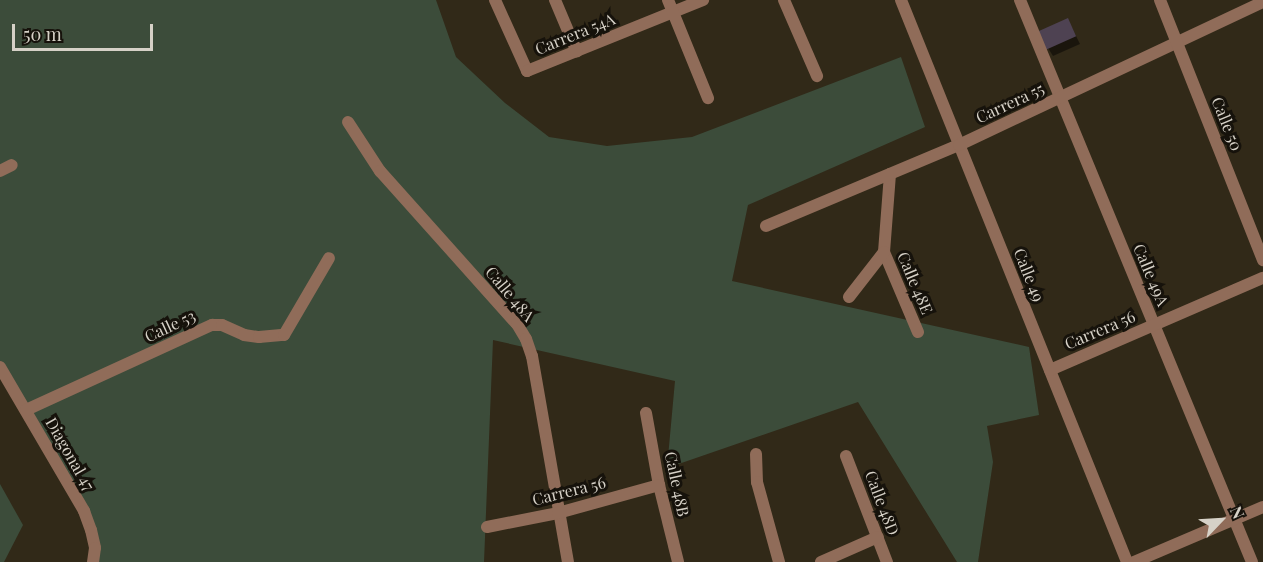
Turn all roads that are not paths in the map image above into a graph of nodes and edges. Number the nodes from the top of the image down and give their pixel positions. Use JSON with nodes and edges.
{"nodes":[{"id":1,"x":495,"y":0,"type":"edge"},
{"id":2,"x":555,"y":0,"type":"edge"},
{"id":3,"x":668,"y":0,"type":"edge"},
{"id":4,"x":703,"y":0,"type":"edge"},
{"id":5,"x":784,"y":0,"type":"edge"},
{"id":6,"x":901,"y":0,"type":"edge"},
{"id":7,"x":1020,"y":0,"type":"edge"},
{"id":8,"x":1160,"y":0,"type":"edge"},
{"id":9,"x":1263,"y":2,"type":"edge"},
{"id":10,"x":674,"y":12,"type":"junction"},
{"id":11,"x":1176,"y":42,"type":"junction"},
{"id":12,"x":577,"y":52,"type":"junction"},
{"id":13,"x":816,"y":76,"type":"dead end"},
{"id":14,"x":708,"y":98,"type":"dead end"},
{"id":15,"x":1060,"y":98,"type":"junction"},
{"id":16,"x":348,"y":122,"type":"dead end"},
{"id":17,"x":959,"y":145,"type":"junction"},
{"id":18,"x":12,"y":165,"type":"dead end"},
{"id":19,"x":0,"y":171,"type":"edge"},
{"id":20,"x":890,"y":174,"type":"junction"},
{"id":21,"x":766,"y":226,"type":"dead end"},
{"id":22,"x":884,"y":252,"type":"junction"},
{"id":23,"x":329,"y":258,"type":"dead end"},
{"id":24,"x":1263,"y":260,"type":"edge"},
{"id":25,"x":1263,"y":278,"type":"edge"},
{"id":26,"x":849,"y":297,"type":"dead end"},
{"id":27,"x":1155,"y":325,"type":"junction"},
{"id":28,"x":918,"y":332,"type":"dead end"},
{"id":29,"x":0,"y":367,"type":"edge"},
{"id":30,"x":1050,"y":370,"type":"junction"},
{"id":31,"x":26,"y":410,"type":"junction"},
{"id":32,"x":646,"y":413,"type":"dead end"},
{"id":33,"x":756,"y":454,"type":"dead end"},
{"id":34,"x":846,"y":456,"type":"dead end"},
{"id":35,"x":659,"y":485,"type":"junction"},
{"id":36,"x":1263,"y":507,"type":"edge"},
{"id":37,"x":558,"y":513,"type":"junction"},
{"id":38,"x":1235,"y":519,"type":"junction"},
{"id":39,"x":487,"y":527,"type":"dead end"},
{"id":40,"x":878,"y":537,"type":"junction"},
{"id":41,"x":93,"y":562,"type":"edge"},
{"id":42,"x":567,"y":562,"type":"edge"},
{"id":43,"x":678,"y":562,"type":"edge"},
{"id":44,"x":779,"y":562,"type":"edge"},
{"id":45,"x":821,"y":562,"type":"edge"},
{"id":46,"x":886,"y":562,"type":"edge"},
{"id":47,"x":1126,"y":562,"type":"edge"},
{"id":48,"x":1134,"y":562,"type":"edge"},
{"id":49,"x":1252,"y":562,"type":"edge"}],
"edges":[{"from":1,"to":12,"type":"street","name":"Carrera 54A"},
{"from":2,"to":12,"type":"street"},
{"from":3,"to":10,"type":"street"},
{"from":4,"to":10,"type":"street","name":"Carrera 54A"},
{"from":5,"to":13,"type":"street"},
{"from":6,"to":17,"type":"street","name":"Calle 49"},
{"from":7,"to":15,"type":"street","name":"Calle 49A"},
{"from":8,"to":11,"type":"street","name":"Calle 50"},
{"from":9,"to":11,"type":"street","name":"Carrera 55"},
{"from":10,"to":12,"type":"street","name":"Carrera 54A"},
{"from":10,"to":14,"type":"street"},
{"from":11,"to":15,"type":"street","name":"Carrera 55"},
{"from":11,"to":24,"type":"street","name":"Calle 50"},
{"from":15,"to":17,"type":"street","name":"Carrera 55"},
{"from":15,"to":27,"type":"street","name":"Calle 49A"},
{"from":16,"to":37,"type":"street","name":"Calle 48A"},
{"from":17,"to":20,"type":"street","name":"Carrera 55"},
{"from":17,"to":30,"type":"street","name":"Calle 49"},
{"from":18,"to":19,"type":"street"},
{"from":20,"to":21,"type":"street","name":"Carrera 55"},
{"from":20,"to":22,"type":"street","name":"Calle 48E"},
{"from":22,"to":26,"type":"street"},
{"from":22,"to":28,"type":"street","name":"Calle 48E"},
{"from":23,"to":31,"type":"street","name":"Calle 53"},
{"from":25,"to":27,"type":"street","name":"Carrera 56"},
{"from":27,"to":30,"type":"street","name":"Carrera 56"},
{"from":27,"to":38,"type":"street","name":"Calle 49A"},
{"from":29,"to":31,"type":"street","name":"Diagonal 47"},
{"from":30,"to":47,"type":"street","name":"Calle 49"},
{"from":31,"to":41,"type":"street","name":"Diagonal 47"},
{"from":32,"to":35,"type":"street","name":"Calle 48B"},
{"from":33,"to":44,"type":"street"},
{"from":34,"to":40,"type":"street","name":"Calle 48D"},
{"from":35,"to":37,"type":"street","name":"Carrera 56"},
{"from":35,"to":43,"type":"street","name":"Calle 48B"},
{"from":36,"to":38,"type":"street"},
{"from":37,"to":39,"type":"street","name":"Carrera 56"},
{"from":37,"to":42,"type":"street","name":"Calle 48A"},
{"from":38,"to":48,"type":"street"},
{"from":38,"to":49,"type":"street","name":"Calle 49A"},
{"from":40,"to":45,"type":"street"},
{"from":40,"to":46,"type":"street","name":"Calle 48D"}]}
